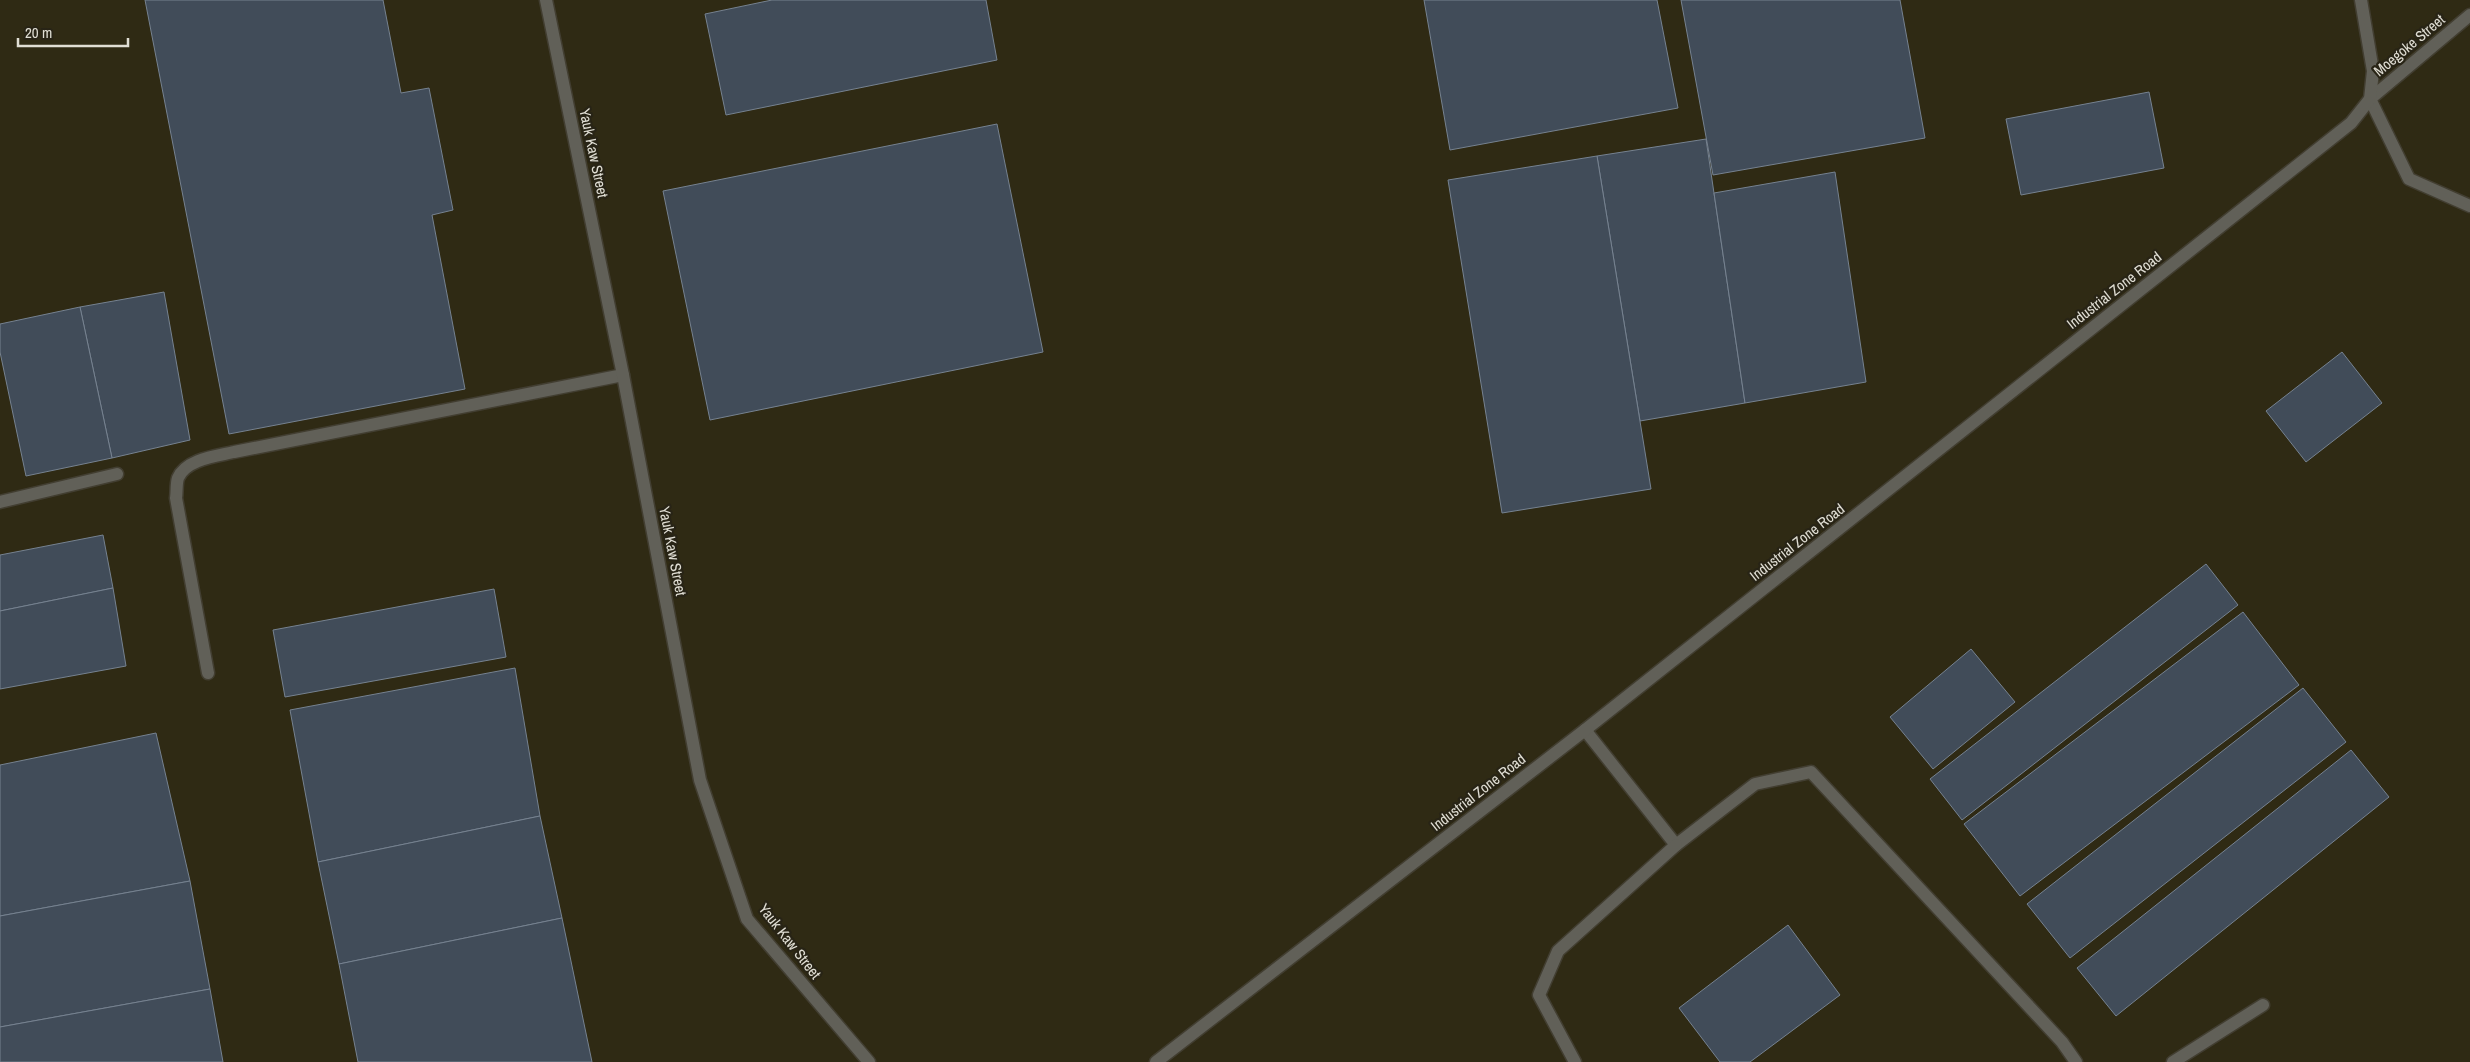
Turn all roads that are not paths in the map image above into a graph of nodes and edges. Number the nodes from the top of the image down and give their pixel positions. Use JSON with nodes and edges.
{"nodes":[{"id":1,"x":546,"y":0,"type":"edge"},
{"id":2,"x":2362,"y":0,"type":"edge"},
{"id":3,"x":2470,"y":15,"type":"edge"},
{"id":4,"x":2370,"y":99,"type":"junction"},
{"id":5,"x":2470,"y":206,"type":"edge"},
{"id":6,"x":623,"y":375,"type":"junction"},
{"id":7,"x":117,"y":474,"type":"dead end"},
{"id":8,"x":0,"y":502,"type":"edge"},
{"id":9,"x":208,"y":673,"type":"dead end"},
{"id":10,"x":1586,"y":730,"type":"junction"},
{"id":11,"x":1676,"y":845,"type":"junction"},
{"id":12,"x":2263,"y":1005,"type":"dead end"},
{"id":13,"x":869,"y":1062,"type":"edge"},
{"id":14,"x":1156,"y":1062,"type":"edge"},
{"id":15,"x":1575,"y":1062,"type":"edge"},
{"id":16,"x":2076,"y":1062,"type":"edge"},
{"id":17,"x":2172,"y":1062,"type":"edge"}],
"edges":[{"from":1,"to":6,"type":"street","name":"Yauk Kaw Street"},
{"from":2,"to":4,"type":"street"},
{"from":3,"to":4,"type":"street","name":"Moegoke Street"},
{"from":4,"to":5,"type":"street"},
{"from":4,"to":10,"type":"street","name":"Industrial Zone Road"},
{"from":6,"to":9,"type":"street"},
{"from":6,"to":13,"type":"street","name":"Yauk Kaw Street"},
{"from":7,"to":8,"type":"street"},
{"from":10,"to":11,"type":"street"},
{"from":10,"to":14,"type":"street","name":"Industrial Zone Road"},
{"from":11,"to":15,"type":"street"},
{"from":11,"to":16,"type":"street"},
{"from":12,"to":17,"type":"street"}]}
